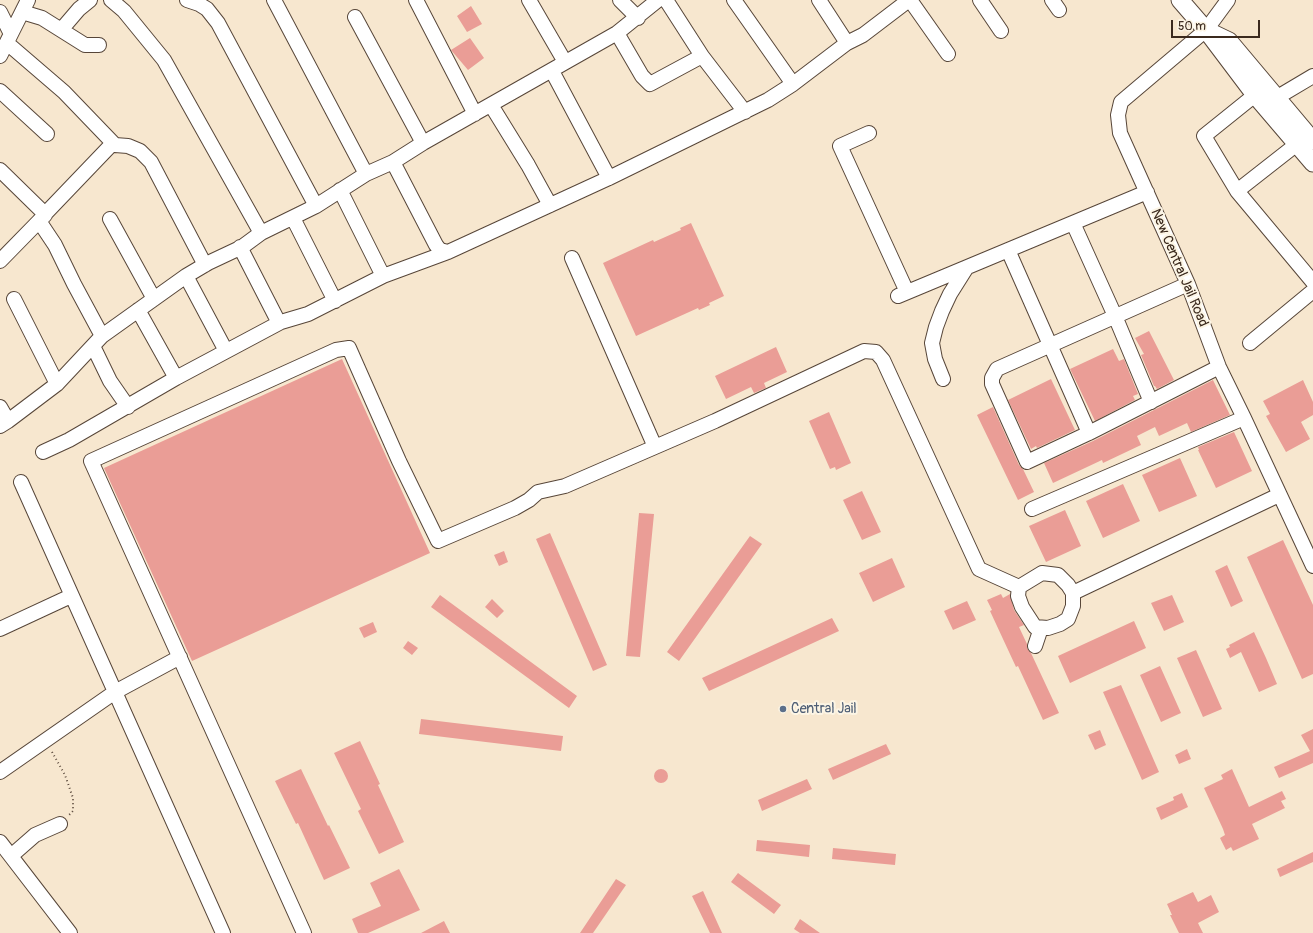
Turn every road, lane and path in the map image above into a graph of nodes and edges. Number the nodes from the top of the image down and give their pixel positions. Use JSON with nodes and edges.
{"nodes":[{"id":1,"x":90,"y":0,"type":"edge"},
{"id":2,"x":111,"y":0,"type":"edge"},
{"id":3,"x":187,"y":0,"type":"edge"},
{"id":4,"x":274,"y":0,"type":"edge"},
{"id":5,"x":529,"y":0,"type":"edge"},
{"id":6,"x":620,"y":0,"type":"edge"},
{"id":7,"x":658,"y":0,"type":"edge"},
{"id":8,"x":666,"y":0,"type":"edge"},
{"id":9,"x":734,"y":0,"type":"edge"},
{"id":10,"x":819,"y":0,"type":"edge"},
{"id":11,"x":980,"y":0,"type":"edge"},
{"id":12,"x":1180,"y":0,"type":"edge"},
{"id":13,"x":1228,"y":0,"type":"edge"},
{"id":14,"x":907,"y":1,"type":"edge"},
{"id":15,"x":421,"y":2,"type":"edge"},
{"id":16,"x":25,"y":6,"type":"edge"},
{"id":17,"x":0,"y":12,"type":"edge"},
{"id":18,"x":355,"y":17,"type":"dead end"},
{"id":19,"x":638,"y":18,"type":"junction"},
{"id":20,"x":62,"y":30,"type":"junction"},
{"id":21,"x":1206,"y":30,"type":"junction"},
{"id":22,"x":1001,"y":31,"type":"dead end"},
{"id":23,"x":617,"y":33,"type":"junction"},
{"id":24,"x":9,"y":39,"type":"junction"},
{"id":25,"x":847,"y":43,"type":"junction"},
{"id":26,"x":99,"y":45,"type":"dead end"},
{"id":27,"x":948,"y":54,"type":"dead end"},
{"id":28,"x":0,"y":56,"type":"edge"},
{"id":29,"x":702,"y":56,"type":"junction"},
{"id":30,"x":565,"y":62,"type":"junction"},
{"id":31,"x":552,"y":71,"type":"junction"},
{"id":32,"x":1313,"y":76,"type":"edge"},
{"id":33,"x":793,"y":84,"type":"junction"},
{"id":34,"x":0,"y":91,"type":"edge"},
{"id":35,"x":1254,"y":96,"type":"junction"},
{"id":36,"x":1276,"y":98,"type":"junction"},
{"id":37,"x":491,"y":105,"type":"junction"},
{"id":38,"x":745,"y":112,"type":"junction"},
{"id":39,"x":475,"y":114,"type":"junction"},
{"id":40,"x":869,"y":133,"type":"dead end"},
{"id":41,"x":47,"y":134,"type":"dead end"},
{"id":42,"x":1305,"y":142,"type":"edge"},
{"id":43,"x":113,"y":143,"type":"junction"},
{"id":44,"x":423,"y":143,"type":"junction"},
{"id":45,"x":393,"y":162,"type":"junction"},
{"id":46,"x":1313,"y":163,"type":"edge"},
{"id":47,"x":0,"y":170,"type":"edge"},
{"id":48,"x":366,"y":174,"type":"junction"},
{"id":49,"x":609,"y":178,"type":"junction"},
{"id":50,"x":340,"y":190,"type":"junction"},
{"id":51,"x":1236,"y":191,"type":"junction"},
{"id":52,"x":1147,"y":192,"type":"junction"},
{"id":53,"x":550,"y":205,"type":"junction"},
{"id":54,"x":316,"y":206,"type":"junction"},
{"id":55,"x":42,"y":218,"type":"junction"},
{"id":56,"x":294,"y":218,"type":"junction"},
{"id":57,"x":110,"y":219,"type":"dead end"},
{"id":58,"x":1073,"y":223,"type":"junction"},
{"id":59,"x":261,"y":233,"type":"junction"},
{"id":60,"x":240,"y":247,"type":"junction"},
{"id":61,"x":1008,"y":250,"type":"junction"},
{"id":62,"x":448,"y":252,"type":"junction"},
{"id":63,"x":572,"y":258,"type":"dead end"},
{"id":64,"x":0,"y":261,"type":"edge"},
{"id":65,"x":205,"y":265,"type":"junction"},
{"id":66,"x":967,"y":267,"type":"junction"},
{"id":67,"x":186,"y":276,"type":"junction"},
{"id":68,"x":383,"y":276,"type":"junction"},
{"id":69,"x":1313,"y":282,"type":"edge"},
{"id":70,"x":1188,"y":284,"type":"junction"},
{"id":71,"x":1313,"y":291,"type":"edge"},
{"id":72,"x":154,"y":299,"type":"junction"},
{"id":73,"x":14,"y":300,"type":"dead end"},
{"id":74,"x":335,"y":301,"type":"junction"},
{"id":75,"x":138,"y":310,"type":"junction"},
{"id":76,"x":1115,"y":316,"type":"junction"},
{"id":77,"x":279,"y":323,"type":"junction"},
{"id":78,"x":97,"y":341,"type":"junction"},
{"id":79,"x":1250,"y":343,"type":"dead end"},
{"id":80,"x":1050,"y":345,"type":"junction"},
{"id":81,"x":226,"y":351,"type":"junction"},
{"id":82,"x":1219,"y":367,"type":"junction"},
{"id":83,"x":176,"y":378,"type":"junction"},
{"id":84,"x":943,"y":379,"type":"dead end"},
{"id":85,"x":57,"y":384,"type":"junction"},
{"id":86,"x":1151,"y":402,"type":"junction"},
{"id":87,"x":0,"y":406,"type":"edge"},
{"id":88,"x":128,"y":407,"type":"junction"},
{"id":89,"x":1244,"y":418,"type":"junction"},
{"id":90,"x":4,"y":424,"type":"edge"},
{"id":91,"x":1089,"y":433,"type":"junction"},
{"id":92,"x":655,"y":447,"type":"junction"},
{"id":93,"x":43,"y":452,"type":"dead end"},
{"id":94,"x":21,"y":482,"type":"dead end"},
{"id":95,"x":1279,"y":495,"type":"junction"},
{"id":96,"x":1032,"y":509,"type":"dead end"},
{"id":97,"x":1313,"y":566,"type":"edge"},
{"id":98,"x":1019,"y":588,"type":"junction"},
{"id":99,"x":1073,"y":593,"type":"junction"},
{"id":100,"x":71,"y":596,"type":"junction"},
{"id":101,"x":1041,"y":628,"type":"junction"},
{"id":102,"x":0,"y":629,"type":"edge"},
{"id":103,"x":1035,"y":646,"type":"dead end"},
{"id":104,"x":180,"y":657,"type":"junction"},
{"id":105,"x":115,"y":692,"type":"junction"},
{"id":106,"x":46,"y":740,"type":"junction"},
{"id":107,"x":0,"y":772,"type":"edge"},
{"id":108,"x":60,"y":824,"type":"joint"},
{"id":109,"x":0,"y":842,"type":"edge"},
{"id":110,"x":11,"y":856,"type":"junction"},
{"id":111,"x":70,"y":933,"type":"edge"},
{"id":112,"x":223,"y":933,"type":"edge"},
{"id":113,"x":304,"y":933,"type":"edge"}],
"edges":[{"from":1,"to":20,"type":"street"},
{"from":2,"to":59,"type":"street"},
{"from":3,"to":54,"type":"street"},
{"from":4,"to":48,"type":"street"},
{"from":5,"to":30,"type":"street"},
{"from":6,"to":19,"type":"street"},
{"from":7,"to":19,"type":"street"},
{"from":8,"to":29,"type":"street"},
{"from":9,"to":33,"type":"street"},
{"from":10,"to":25,"type":"street"},
{"from":11,"to":22,"type":"street"},
{"from":12,"to":21,"type":"street"},
{"from":13,"to":21,"type":"street","name":"New Central Jail Road"},
{"from":14,"to":25,"type":"street"},
{"from":14,"to":27,"type":"street"},
{"from":15,"to":39,"type":"street"},
{"from":16,"to":20,"type":"street"},
{"from":16,"to":24,"type":"street"},
{"from":17,"to":24,"type":"street"},
{"from":18,"to":44,"type":"street"},
{"from":19,"to":23,"type":"street"},
{"from":20,"to":26,"type":"street"},
{"from":21,"to":35,"type":"street"},
{"from":21,"to":36,"type":"street"},
{"from":21,"to":52,"type":"street","name":"New Central Jail Road"},
{"from":23,"to":29,"type":"street"},
{"from":23,"to":30,"type":"street"},
{"from":24,"to":28,"type":"street"},
{"from":24,"to":43,"type":"street"},
{"from":25,"to":33,"type":"street"},
{"from":29,"to":38,"type":"street"},
{"from":30,"to":31,"type":"street"},
{"from":31,"to":37,"type":"street"},
{"from":31,"to":49,"type":"street"},
{"from":32,"to":36,"type":"street"},
{"from":33,"to":38,"type":"street"},
{"from":34,"to":41,"type":"street"},
{"from":35,"to":42,"type":"street"},
{"from":35,"to":51,"type":"street"},
{"from":36,"to":42,"type":"street"},
{"from":37,"to":39,"type":"street"},
{"from":37,"to":53,"type":"street"},
{"from":38,"to":49,"type":"street"},
{"from":39,"to":44,"type":"street"},
{"from":40,"to":66,"type":"street"},
{"from":42,"to":46,"type":"street"},
{"from":42,"to":51,"type":"street"},
{"from":43,"to":55,"type":"street"},
{"from":43,"to":65,"type":"street"},
{"from":44,"to":45,"type":"street"},
{"from":45,"to":48,"type":"street"},
{"from":45,"to":62,"type":"street"},
{"from":47,"to":55,"type":"street"},
{"from":48,"to":50,"type":"street"},
{"from":49,"to":53,"type":"street"},
{"from":50,"to":54,"type":"street"},
{"from":50,"to":68,"type":"street"},
{"from":51,"to":69,"type":"street"},
{"from":52,"to":58,"type":"street"},
{"from":52,"to":70,"type":"street","name":"New Central Jail Road"},
{"from":53,"to":62,"type":"street"},
{"from":54,"to":56,"type":"street"},
{"from":55,"to":64,"type":"street"},
{"from":55,"to":78,"type":"street"},
{"from":56,"to":59,"type":"street"},
{"from":56,"to":74,"type":"street"},
{"from":57,"to":72,"type":"street"},
{"from":58,"to":61,"type":"street"},
{"from":58,"to":76,"type":"street"},
{"from":59,"to":60,"type":"street"},
{"from":60,"to":65,"type":"street"},
{"from":60,"to":77,"type":"street"},
{"from":61,"to":66,"type":"street"},
{"from":61,"to":80,"type":"street"},
{"from":62,"to":68,"type":"street"},
{"from":63,"to":92,"type":"street"},
{"from":65,"to":67,"type":"street"},
{"from":66,"to":84,"type":"street"},
{"from":67,"to":72,"type":"street"},
{"from":67,"to":81,"type":"street"},
{"from":68,"to":74,"type":"street"},
{"from":70,"to":76,"type":"street"},
{"from":70,"to":82,"type":"street","name":"New Central Jail Road"},
{"from":71,"to":79,"type":"street"},
{"from":72,"to":75,"type":"street"},
{"from":73,"to":85,"type":"street"},
{"from":74,"to":77,"type":"street"},
{"from":75,"to":78,"type":"street"},
{"from":75,"to":83,"type":"street"},
{"from":76,"to":80,"type":"street"},
{"from":76,"to":86,"type":"street"},
{"from":77,"to":81,"type":"street"},
{"from":78,"to":85,"type":"street"},
{"from":78,"to":88,"type":"street"},
{"from":80,"to":91,"type":"street"},
{"from":80,"to":91,"type":"street"},
{"from":81,"to":83,"type":"street"},
{"from":82,"to":86,"type":"street"},
{"from":82,"to":89,"type":"street","name":"New Central Jail Road"},
{"from":83,"to":88,"type":"street"},
{"from":85,"to":90,"type":"street"},
{"from":86,"to":91,"type":"street"},
{"from":87,"to":90,"type":"street"},
{"from":88,"to":93,"type":"street"},
{"from":89,"to":95,"type":"street","name":"New Central Jail Road"},
{"from":89,"to":96,"type":"street"},
{"from":92,"to":98,"type":"street"},
{"from":92,"to":104,"type":"street"},
{"from":94,"to":100,"type":"street"},
{"from":95,"to":97,"type":"street","name":"New Central Jail Road"},
{"from":95,"to":99,"type":"street"},
{"from":98,"to":99,"type":"street"},
{"from":98,"to":101,"type":"street"},
{"from":99,"to":101,"type":"street"},
{"from":100,"to":102,"type":"street"},
{"from":100,"to":105,"type":"street"},
{"from":101,"to":103,"type":"street"},
{"from":104,"to":105,"type":"street"},
{"from":104,"to":113,"type":"street"},
{"from":105,"to":106,"type":"street"},
{"from":105,"to":112,"type":"street"},
{"from":106,"to":107,"type":"street"},
{"from":106,"to":108,"type":"path"},
{"from":108,"to":110,"type":"street"},
{"from":109,"to":110,"type":"street"},
{"from":110,"to":111,"type":"street"}]}
